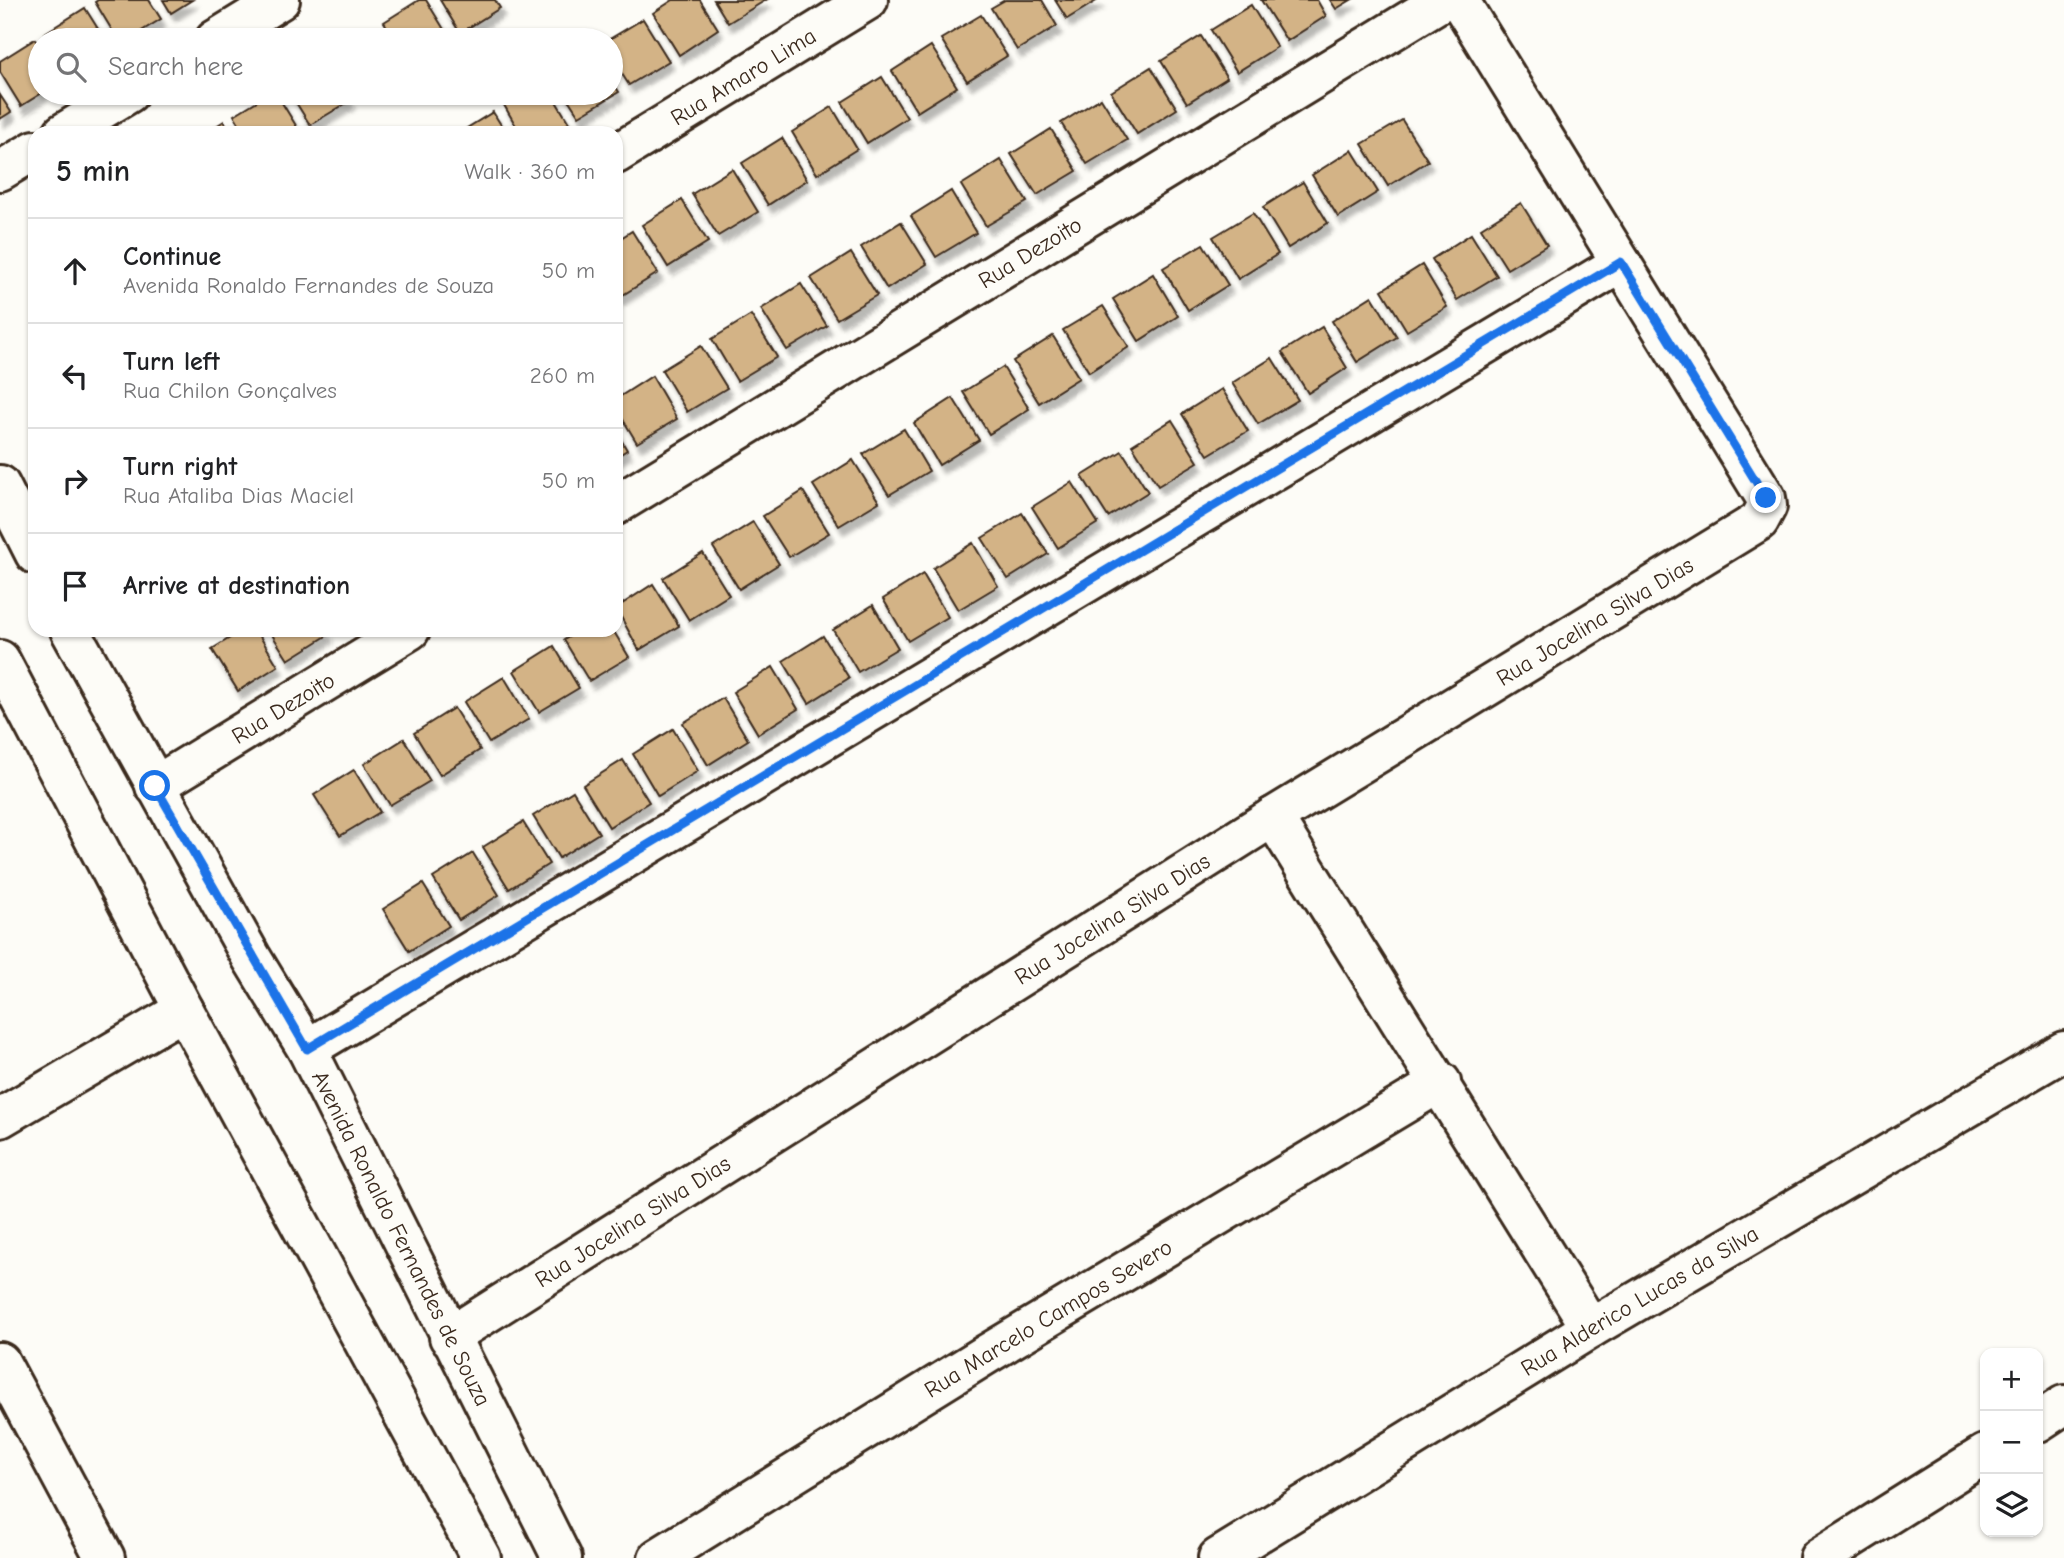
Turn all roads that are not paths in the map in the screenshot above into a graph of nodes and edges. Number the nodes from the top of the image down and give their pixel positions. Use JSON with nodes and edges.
{"nodes":[{"id":1,"x":281,"y":0,"type":"edge"},
{"id":2,"x":868,"y":0,"type":"edge"},
{"id":3,"x":1443,"y":0,"type":"edge"},
{"id":4,"x":1458,"y":0,"type":"edge"},
{"id":5,"x":235,"y":28,"type":"edge"},
{"id":6,"x":109,"y":105,"type":"edge"},
{"id":7,"x":75,"y":126,"type":"edge"},
{"id":8,"x":623,"y":150,"type":"edge"},
{"id":9,"x":28,"y":154,"type":"edge"},
{"id":10,"x":0,"y":172,"type":"edge"},
{"id":11,"x":1621,"y":262,"type":"junction"},
{"id":12,"x":623,"y":501,"type":"edge"},
{"id":13,"x":13,"y":509,"type":"edge"},
{"id":14,"x":28,"y":540,"type":"edge"},
{"id":15,"x":74,"y":637,"type":"edge"},
{"id":16,"x":399,"y":637,"type":"edge"},
{"id":17,"x":0,"y":660,"type":"edge"},
{"id":18,"x":155,"y":786,"type":"junction"},
{"id":19,"x":1273,"y":817,"type":"junction"},
{"id":20,"x":184,"y":1010,"type":"junction"},
{"id":21,"x":307,"y":1049,"type":"junction"},
{"id":22,"x":2064,"y":1051,"type":"edge"},
{"id":23,"x":1441,"y":1082,"type":"junction"},
{"id":24,"x":0,"y":1118,"type":"edge"},
{"id":25,"x":1591,"y":1328,"type":"junction"},
{"id":26,"x":449,"y":1337,"type":"junction"},
{"id":27,"x":0,"y":1362,"type":"edge"},
{"id":28,"x":2064,"y":1405,"type":"edge"},
{"id":29,"x":2043,"y":1419,"type":"edge"},
{"id":30,"x":1980,"y":1457,"type":"edge"},
{"id":31,"x":105,"y":1558,"type":"edge"},
{"id":32,"x":481,"y":1558,"type":"edge"},
{"id":33,"x":562,"y":1558,"type":"edge"},
{"id":34,"x":658,"y":1558,"type":"edge"},
{"id":35,"x":1218,"y":1558,"type":"edge"},
{"id":36,"x":1819,"y":1558,"type":"edge"}],
"edges":[{"from":1,"to":5,"type":"street"},
{"from":2,"to":8,"type":"street","name":"Rua Amaro Lima"},
{"from":3,"to":12,"type":"street","name":"Rua Dezoito"},
{"from":4,"to":11,"type":"street"},
{"from":6,"to":7,"type":"street"},
{"from":9,"to":10,"type":"street"},
{"from":11,"to":19,"type":"street","name":"Rua Jocelina Silva Dias"},
{"from":11,"to":21,"type":"street"},
{"from":13,"to":14,"type":"street"},
{"from":15,"to":18,"type":"street","name":"Avenida Ronaldo Fernandes de Souza"},
{"from":16,"to":18,"type":"street","name":"Rua Dezoito"},
{"from":17,"to":20,"type":"street"},
{"from":18,"to":21,"type":"street","name":"Avenida Ronaldo Fernandes de Souza"},
{"from":19,"to":23,"type":"street"},
{"from":19,"to":26,"type":"street","name":"Rua Jocelina Silva Dias"},
{"from":20,"to":24,"type":"street"},
{"from":20,"to":32,"type":"street"},
{"from":21,"to":26,"type":"street","name":"Avenida Ronaldo Fernandes de Souza"},
{"from":22,"to":25,"type":"street","name":"Rua Alderico Lucas da Silva"},
{"from":23,"to":25,"type":"street"},
{"from":23,"to":34,"type":"street","name":"Rua Marcelo Campos Severo"},
{"from":25,"to":35,"type":"street","name":"Rua Alderico Lucas da Silva"},
{"from":26,"to":33,"type":"street","name":"Avenida Ronaldo Fernandes de Souza"},
{"from":27,"to":31,"type":"street"},
{"from":28,"to":29,"type":"street"},
{"from":30,"to":36,"type":"street"}]}
